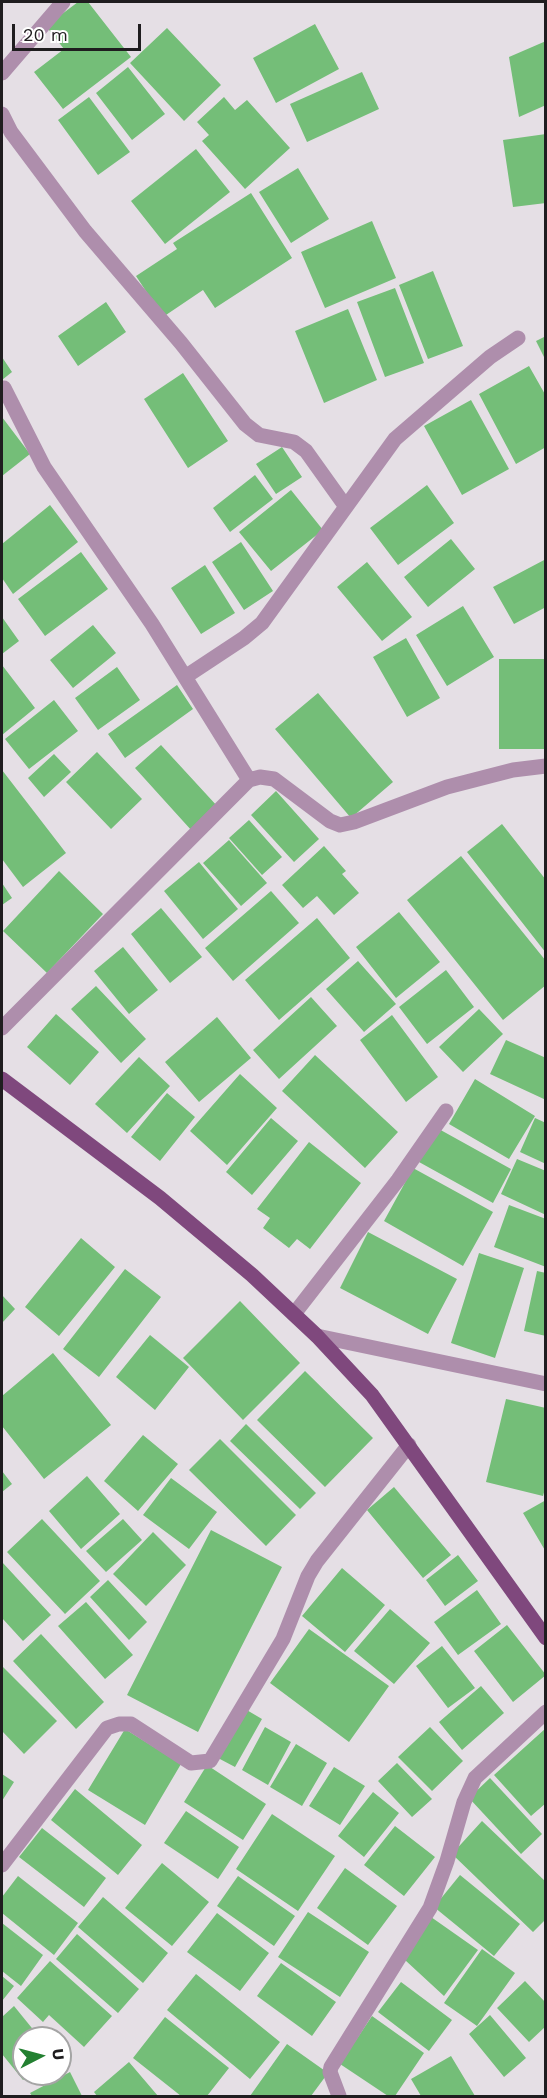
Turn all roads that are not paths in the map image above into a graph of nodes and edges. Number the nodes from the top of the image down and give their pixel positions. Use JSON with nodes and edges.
{"nodes":[{"id":1,"x":63,"y":2,"type":"edge"},
{"id":2,"x":2,"y":73,"type":"edge"},
{"id":3,"x":2,"y":114,"type":"edge"},
{"id":4,"x":518,"y":338,"type":"dead end"},
{"id":5,"x":4,"y":388,"type":"dead end"},
{"id":6,"x":346,"y":507,"type":"junction"},
{"id":7,"x":185,"y":677,"type":"junction"},
{"id":8,"x":546,"y":766,"type":"edge"},
{"id":9,"x":249,"y":780,"type":"junction"},
{"id":10,"x":2,"y":1028,"type":"edge"},
{"id":11,"x":2,"y":1079,"type":"edge"},
{"id":12,"x":446,"y":1111,"type":"dead end"},
{"id":13,"x":294,"y":1314,"type":"junction"},
{"id":14,"x":317,"y":1336,"type":"junction"},
{"id":15,"x":546,"y":1384,"type":"edge"},
{"id":16,"x":409,"y":1445,"type":"junction"},
{"id":17,"x":546,"y":1638,"type":"edge"},
{"id":18,"x":546,"y":1712,"type":"edge"},
{"id":19,"x":2,"y":1865,"type":"edge"},
{"id":20,"x":339,"y":2097,"type":"edge"}],
"edges":[{"from":1,"to":2,"type":"street"},
{"from":3,"to":6,"type":"street"},
{"from":4,"to":6,"type":"street"},
{"from":5,"to":7,"type":"street"},
{"from":6,"to":7,"type":"street"},
{"from":7,"to":9,"type":"street"},
{"from":8,"to":9,"type":"street"},
{"from":9,"to":10,"type":"street"},
{"from":11,"to":13,"type":"main road"},
{"from":12,"to":13,"type":"street"},
{"from":13,"to":14,"type":"main road"},
{"from":14,"to":15,"type":"street"},
{"from":14,"to":16,"type":"main road"},
{"from":16,"to":17,"type":"main road"},
{"from":16,"to":19,"type":"street"},
{"from":18,"to":20,"type":"street"}]}
